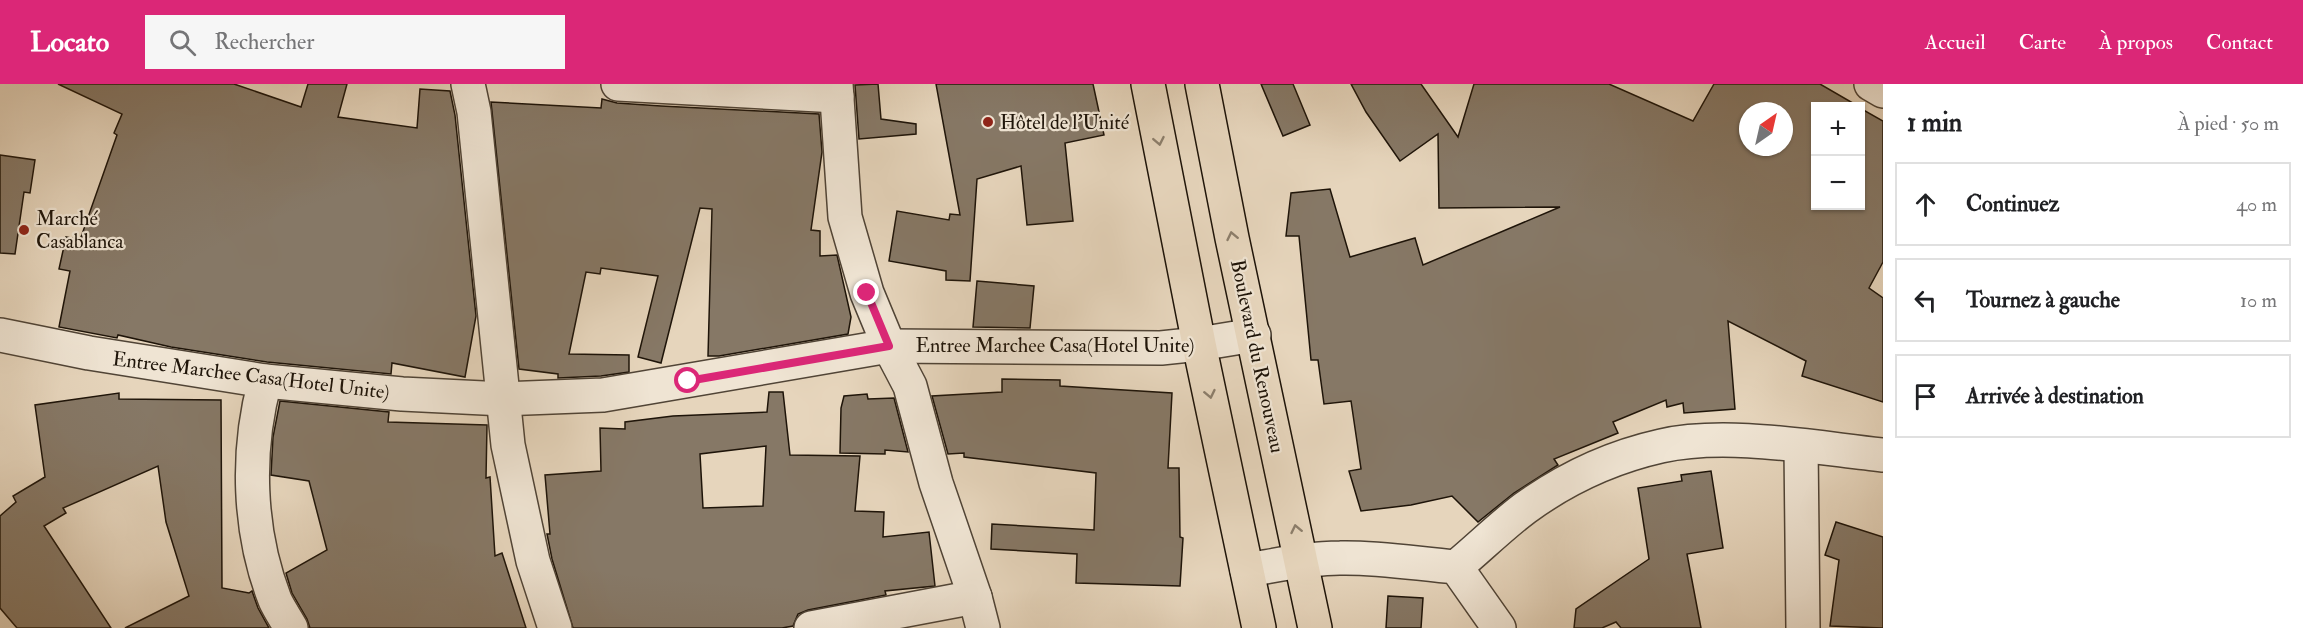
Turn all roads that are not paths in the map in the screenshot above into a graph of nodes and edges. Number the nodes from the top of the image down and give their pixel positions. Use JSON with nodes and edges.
{"nodes":[{"id":1,"x":468,"y":84,"type":"edge"},
{"id":2,"x":618,"y":84,"type":"edge"},
{"id":3,"x":1148,"y":84,"type":"edge"},
{"id":4,"x":1202,"y":84,"type":"edge"},
{"id":5,"x":1871,"y":84,"type":"edge"},
{"id":6,"x":837,"y":90,"type":"edge"},
{"id":7,"x":1883,"y":91,"type":"edge"},
{"id":8,"x":0,"y":335,"type":"edge"},
{"id":9,"x":1254,"y":335,"type":"junction"},
{"id":10,"x":1199,"y":344,"type":"junction"},
{"id":11,"x":889,"y":346,"type":"junction"},
{"id":12,"x":265,"y":381,"type":"junction"},
{"id":13,"x":504,"y":399,"type":"junction"},
{"id":14,"x":1801,"y":446,"type":"junction"},
{"id":15,"x":1883,"y":455,"type":"edge"},
{"id":16,"x":1302,"y":561,"type":"junction"},
{"id":17,"x":1456,"y":567,"type":"junction"},
{"id":18,"x":1247,"y":570,"type":"junction"},
{"id":19,"x":979,"y":613,"type":"edge"},
{"id":20,"x":291,"y":628,"type":"edge"},
{"id":21,"x":555,"y":628,"type":"edge"},
{"id":22,"x":811,"y":628,"type":"edge"},
{"id":23,"x":1259,"y":628,"type":"edge"},
{"id":24,"x":1315,"y":628,"type":"edge"},
{"id":25,"x":1499,"y":628,"type":"edge"},
{"id":26,"x":1803,"y":628,"type":"edge"}],
"edges":[{"from":1,"to":13,"type":"street"},
{"from":2,"to":6,"type":"street"},
{"from":3,"to":10,"type":"highway","one_way":true},
{"from":9,"to":4,"type":"highway","name":"Boulevard du Renouveau","one_way":true},
{"from":5,"to":7,"type":"street"},
{"from":6,"to":11,"type":"street"},
{"from":8,"to":12,"type":"street","name":"Entree Marchee Casa(Hotel Unite)"},
{"from":9,"to":10,"type":"street","name":"Entree Marchee Casa(Hotel Unite)"},
{"from":16,"to":9,"type":"highway","name":"Boulevard du Renouveau","one_way":true},
{"from":10,"to":11,"type":"street","name":"Entree Marchee Casa(Hotel Unite)"},
{"from":10,"to":18,"type":"highway","one_way":true},
{"from":11,"to":13,"type":"street","name":"Entree Marchee Casa(Hotel Unite)"},
{"from":11,"to":19,"type":"street"},
{"from":12,"to":13,"type":"street","name":"Entree Marchee Casa(Hotel Unite)"},
{"from":12,"to":20,"type":"street"},
{"from":13,"to":21,"type":"street"},
{"from":14,"to":15,"type":"street"},
{"from":14,"to":17,"type":"street"},
{"from":14,"to":26,"type":"street"},
{"from":16,"to":17,"type":"street"},
{"from":16,"to":18,"type":"street"},
{"from":16,"to":24,"type":"highway","name":"Boulevard du Renouveau"},
{"from":17,"to":25,"type":"street"},
{"from":18,"to":23,"type":"highway"},
{"from":19,"to":22,"type":"street"}]}
